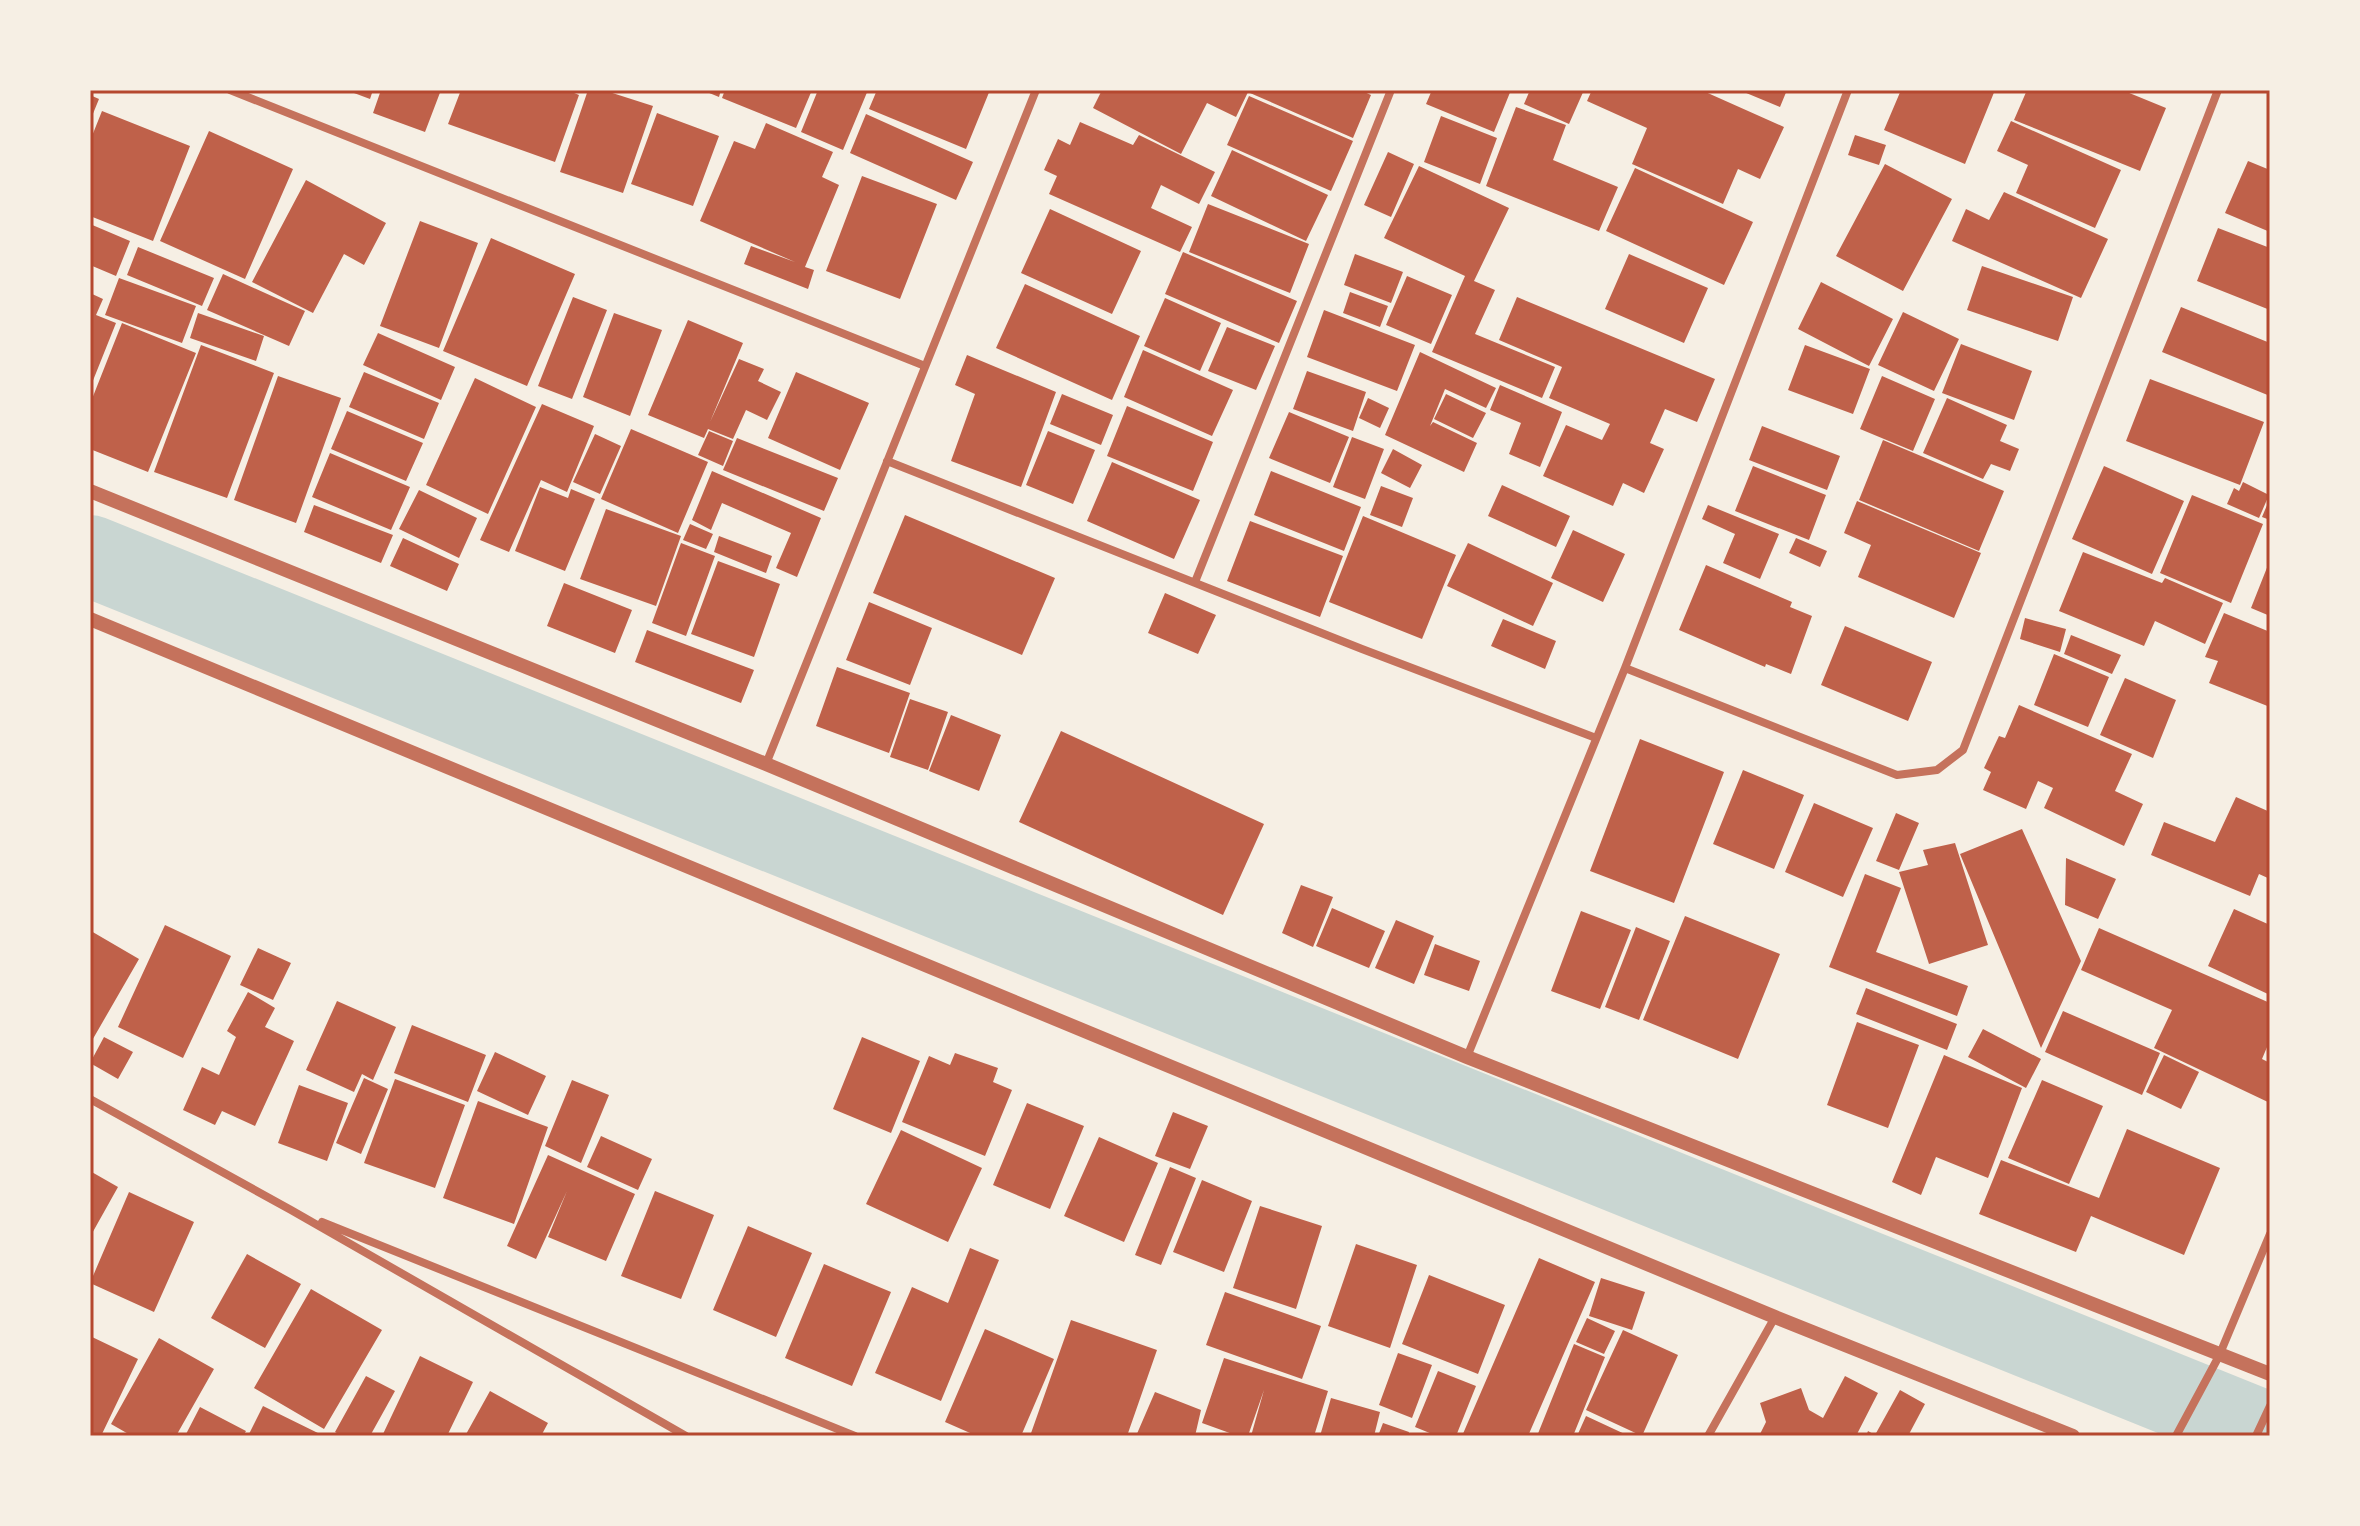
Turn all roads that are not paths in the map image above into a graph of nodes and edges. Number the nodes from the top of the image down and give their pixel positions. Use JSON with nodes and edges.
{"nodes":[{"id":1,"x":230,"y":90,"type":"edge"},
{"id":2,"x":1036,"y":90,"type":"edge"},
{"id":3,"x":1391,"y":90,"type":"edge"},
{"id":4,"x":1848,"y":90,"type":"edge"},
{"id":5,"x":2218,"y":90,"type":"edge"},
{"id":6,"x":925,"y":366,"type":"junction"},
{"id":7,"x":887,"y":461,"type":"junction"},
{"id":8,"x":90,"y":491,"type":"edge"},
{"id":9,"x":1195,"y":582,"type":"junction"},
{"id":10,"x":90,"y":619,"type":"edge"},
{"id":11,"x":1625,"y":668,"type":"junction"},
{"id":12,"x":1596,"y":738,"type":"junction"},
{"id":13,"x":766,"y":764,"type":"junction"},
{"id":14,"x":1467,"y":1057,"type":"junction"},
{"id":15,"x":90,"y":1099,"type":"edge"},
{"id":16,"x":291,"y":1210,"type":"junction"},
{"id":17,"x":2270,"y":1234,"type":"edge"},
{"id":18,"x":1775,"y":1317,"type":"junction"},
{"id":19,"x":2219,"y":1356,"type":"junction"},
{"id":20,"x":2270,"y":1374,"type":"edge"},
{"id":21,"x":2270,"y":1407,"type":"edge"},
{"id":22,"x":686,"y":1436,"type":"edge"},
{"id":23,"x":855,"y":1436,"type":"edge"},
{"id":24,"x":1708,"y":1436,"type":"edge"},
{"id":25,"x":2073,"y":1436,"type":"edge"},
{"id":26,"x":2176,"y":1436,"type":"edge"},
{"id":27,"x":2256,"y":1436,"type":"edge"}],
"edges":[{"from":1,"to":6,"type":"street"},
{"from":2,"to":6,"type":"street"},
{"from":3,"to":9,"type":"street"},
{"from":4,"to":11,"type":"street"},
{"from":5,"to":11,"type":"street"},
{"from":6,"to":7,"type":"street"},
{"from":7,"to":9,"type":"street"},
{"from":7,"to":13,"type":"street"},
{"from":8,"to":13,"type":"street"},
{"from":9,"to":12,"type":"street"},
{"from":10,"to":18,"type":"street"},
{"from":11,"to":12,"type":"street"},
{"from":12,"to":14,"type":"street"},
{"from":13,"to":14,"type":"street"},
{"from":14,"to":19,"type":"street"},
{"from":15,"to":16,"type":"street"},
{"from":16,"to":22,"type":"street"},
{"from":16,"to":23,"type":"street"},
{"from":17,"to":19,"type":"street"},
{"from":18,"to":24,"type":"street"},
{"from":18,"to":25,"type":"street"},
{"from":19,"to":20,"type":"street"},
{"from":19,"to":26,"type":"street"},
{"from":21,"to":27,"type":"street"}]}
